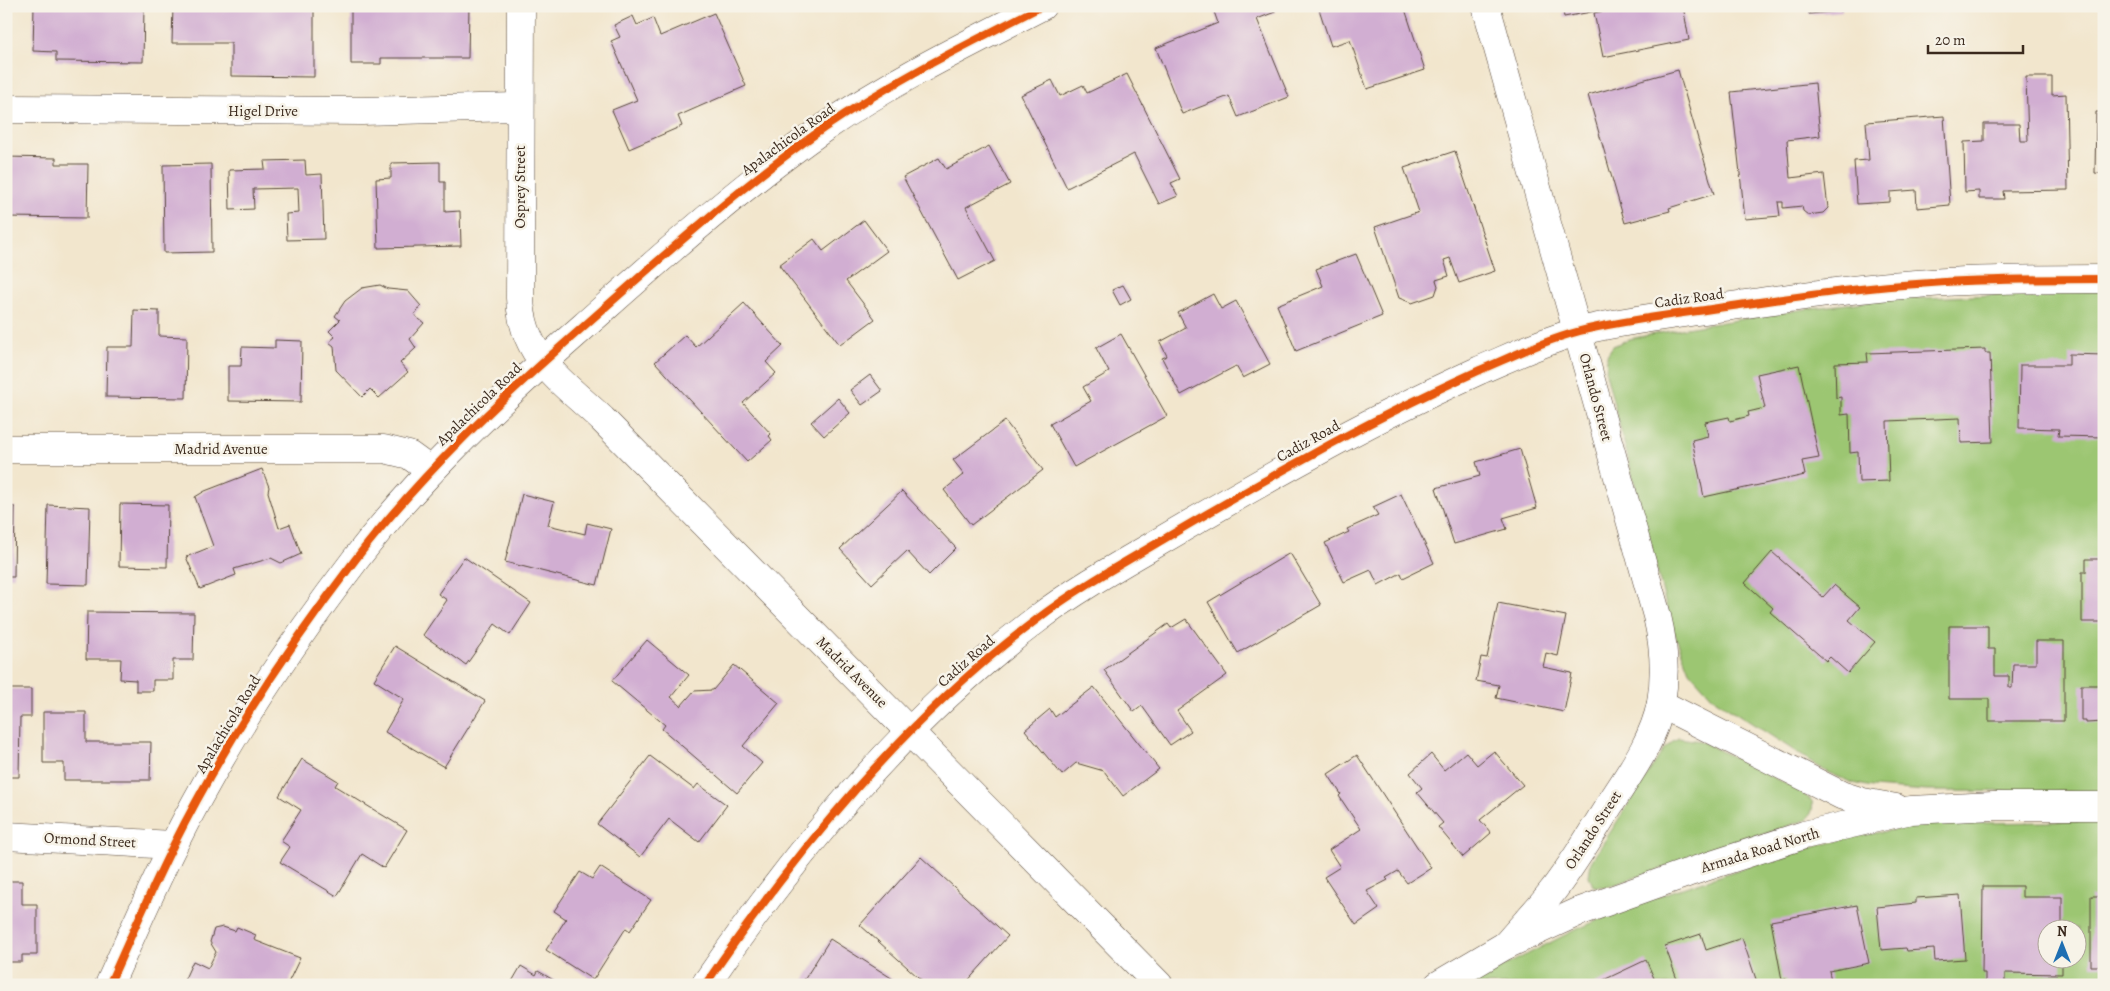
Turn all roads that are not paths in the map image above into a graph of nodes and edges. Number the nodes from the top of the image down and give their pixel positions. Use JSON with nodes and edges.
{"nodes":[{"id":1,"x":521,"y":6,"type":"edge"},
{"id":2,"x":1042,"y":6,"type":"edge"},
{"id":3,"x":1486,"y":6,"type":"edge"},
{"id":4,"x":520,"y":108,"type":"junction"},
{"id":5,"x":6,"y":109,"type":"edge"},
{"id":6,"x":2104,"y":279,"type":"edge"},
{"id":7,"x":1578,"y":332,"type":"junction"},
{"id":8,"x":542,"y":363,"type":"junction"},
{"id":9,"x":6,"y":448,"type":"edge"},
{"id":10,"x":431,"y":471,"type":"junction"},
{"id":11,"x":1661,"y":704,"type":"junction"},
{"id":12,"x":910,"y":731,"type":"junction"},
{"id":13,"x":2104,"y":806,"type":"edge"},
{"id":14,"x":1911,"y":810,"type":"junction"},
{"id":15,"x":6,"y":836,"type":"edge"},
{"id":16,"x":173,"y":846,"type":"junction"},
{"id":17,"x":1506,"y":945,"type":"junction"},
{"id":18,"x":109,"y":985,"type":"edge"},
{"id":19,"x":705,"y":985,"type":"edge"},
{"id":20,"x":1159,"y":985,"type":"edge"},
{"id":21,"x":1438,"y":985,"type":"edge"}],
"edges":[{"from":1,"to":4,"type":"street","name":"Osprey Street"},
{"from":2,"to":8,"type":"street","name":"Apalachicola Road"},
{"from":3,"to":7,"type":"street","name":"Orlando Street"},
{"from":4,"to":5,"type":"street","name":"Higel Drive"},
{"from":4,"to":8,"type":"street","name":"Osprey Street"},
{"from":6,"to":7,"type":"street","name":"Cadiz Road"},
{"from":7,"to":11,"type":"street","name":"Orlando Street"},
{"from":7,"to":12,"type":"street","name":"Cadiz Road"},
{"from":8,"to":10,"type":"street","name":"Apalachicola Road"},
{"from":8,"to":12,"type":"street","name":"Madrid Avenue"},
{"from":9,"to":10,"type":"street","name":"Madrid Avenue"},
{"from":10,"to":16,"type":"street","name":"Apalachicola Road"},
{"from":11,"to":14,"type":"street"},
{"from":11,"to":17,"type":"street","name":"Orlando Street"},
{"from":12,"to":19,"type":"street","name":"Cadiz Road"},
{"from":12,"to":20,"type":"street","name":"Madrid Avenue"},
{"from":13,"to":14,"type":"street","name":"Armada Road North"},
{"from":14,"to":17,"type":"street","name":"Armada Road North"},
{"from":15,"to":16,"type":"street","name":"Ormond Street"},
{"from":16,"to":18,"type":"street","name":"Apalachicola Road"},
{"from":17,"to":21,"type":"street","name":"Armada Road North"}]}
